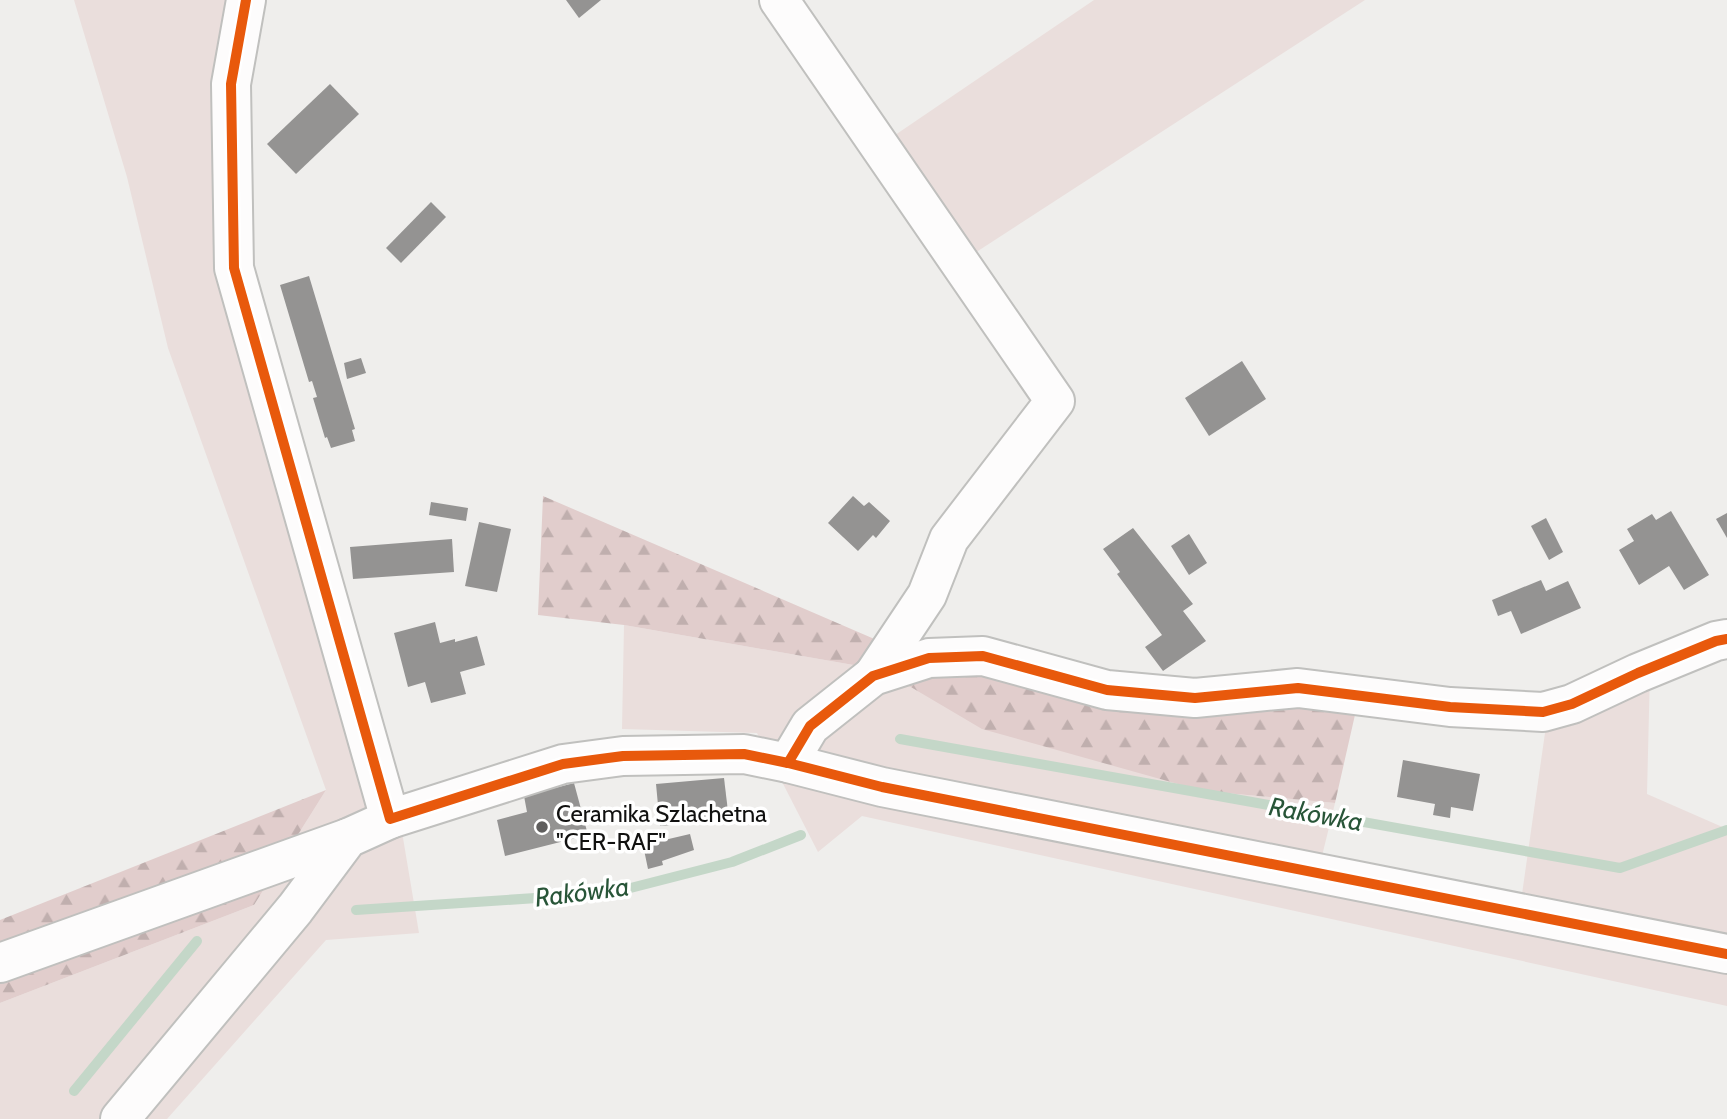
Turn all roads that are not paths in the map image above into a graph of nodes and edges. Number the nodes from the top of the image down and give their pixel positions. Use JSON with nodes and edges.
{"nodes":[{"id":1,"x":246,"y":0,"type":"edge"},
{"id":2,"x":779,"y":0,"type":"edge"},
{"id":3,"x":927,"y":595,"type":"junction"},
{"id":4,"x":1727,"y":639,"type":"edge"},
{"id":5,"x":983,"y":656,"type":"junction"},
{"id":6,"x":873,"y":676,"type":"junction"},
{"id":7,"x":788,"y":763,"type":"junction"},
{"id":8,"x":390,"y":819,"type":"junction"},
{"id":9,"x":348,"y":838,"type":"junction"},
{"id":10,"x":1727,"y":954,"type":"edge"},
{"id":11,"x":0,"y":963,"type":"edge"},
{"id":12,"x":120,"y":1119,"type":"edge"}],
"edges":[{"from":1,"to":8,"type":"street"},
{"from":2,"to":3,"type":"street"},
{"from":3,"to":5,"type":"street"},
{"from":3,"to":6,"type":"street"},
{"from":4,"to":5,"type":"street"},
{"from":5,"to":6,"type":"street"},
{"from":6,"to":7,"type":"street"},
{"from":7,"to":8,"type":"street"},
{"from":7,"to":10,"type":"street"},
{"from":8,"to":9,"type":"street"},
{"from":9,"to":11,"type":"street"},
{"from":9,"to":12,"type":"street"}]}
